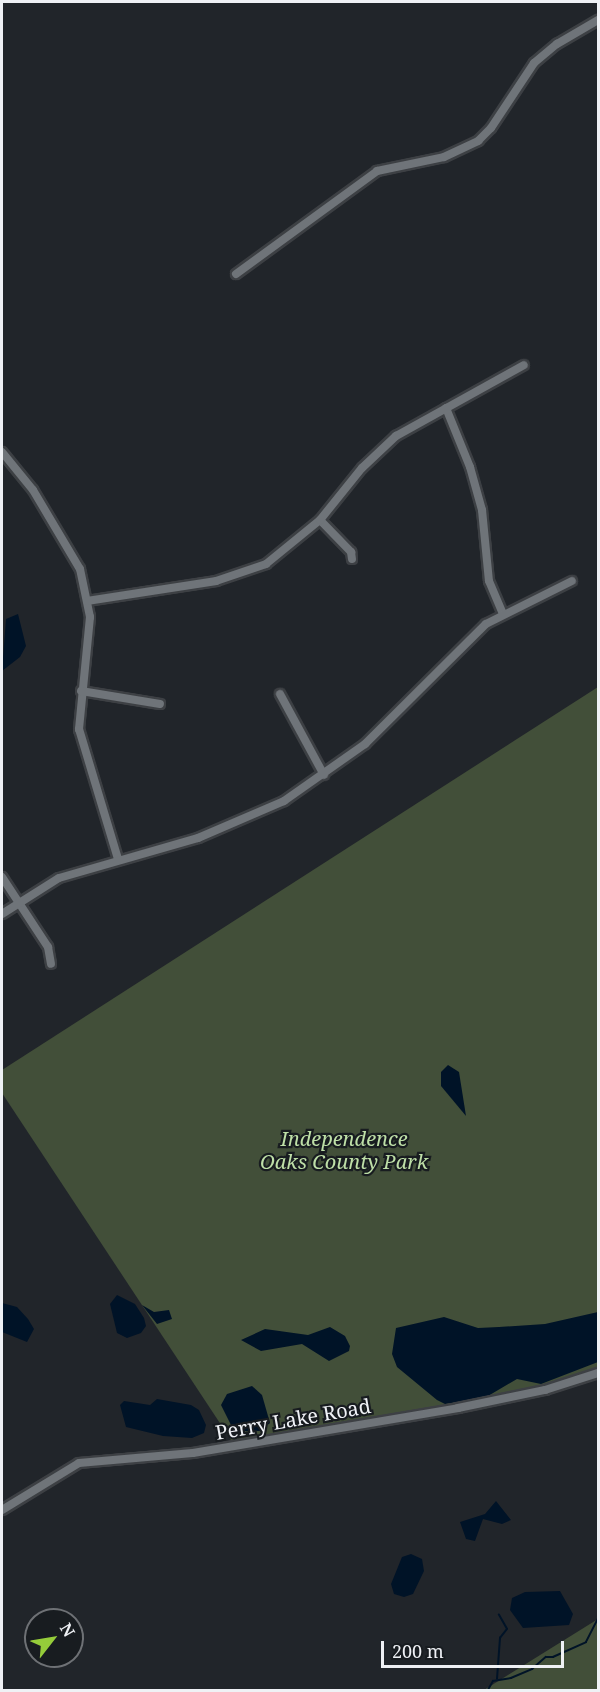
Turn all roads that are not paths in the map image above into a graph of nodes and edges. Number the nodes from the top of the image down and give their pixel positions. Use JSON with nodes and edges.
{"nodes":[{"id":1,"x":598,"y":20,"type":"edge"},
{"id":2,"x":236,"y":274,"type":"dead end"},
{"id":3,"x":524,"y":366,"type":"dead end"},
{"id":4,"x":446,"y":408,"type":"junction"},
{"id":5,"x":2,"y":452,"type":"edge"},
{"id":6,"x":320,"y":520,"type":"junction"},
{"id":7,"x":352,"y":559,"type":"dead end"},
{"id":8,"x":572,"y":581,"type":"dead end"},
{"id":9,"x":87,"y":601,"type":"junction"},
{"id":10,"x":503,"y":614,"type":"junction"},
{"id":11,"x":81,"y":691,"type":"junction"},
{"id":12,"x":280,"y":694,"type":"dead end"},
{"id":13,"x":160,"y":704,"type":"dead end"},
{"id":14,"x":324,"y":775,"type":"junction"},
{"id":15,"x":118,"y":859,"type":"junction"},
{"id":16,"x":2,"y":877,"type":"edge"},
{"id":17,"x":19,"y":903,"type":"junction"},
{"id":18,"x":2,"y":914,"type":"edge"},
{"id":19,"x":51,"y":964,"type":"dead end"},
{"id":20,"x":598,"y":1373,"type":"edge"},
{"id":21,"x":2,"y":1509,"type":"edge"}],
"edges":[{"from":1,"to":2,"type":"street"},
{"from":3,"to":4,"type":"street"},
{"from":4,"to":6,"type":"street"},
{"from":4,"to":10,"type":"street"},
{"from":5,"to":9,"type":"street"},
{"from":6,"to":7,"type":"street"},
{"from":6,"to":9,"type":"street"},
{"from":8,"to":10,"type":"street"},
{"from":9,"to":11,"type":"street"},
{"from":10,"to":14,"type":"street"},
{"from":11,"to":13,"type":"street"},
{"from":11,"to":15,"type":"street"},
{"from":12,"to":14,"type":"street"},
{"from":14,"to":15,"type":"street"},
{"from":15,"to":17,"type":"street"},
{"from":16,"to":17,"type":"street"},
{"from":17,"to":18,"type":"street"},
{"from":17,"to":19,"type":"street"},
{"from":20,"to":21,"type":"street","name":"Perry Lake Road"}]}
